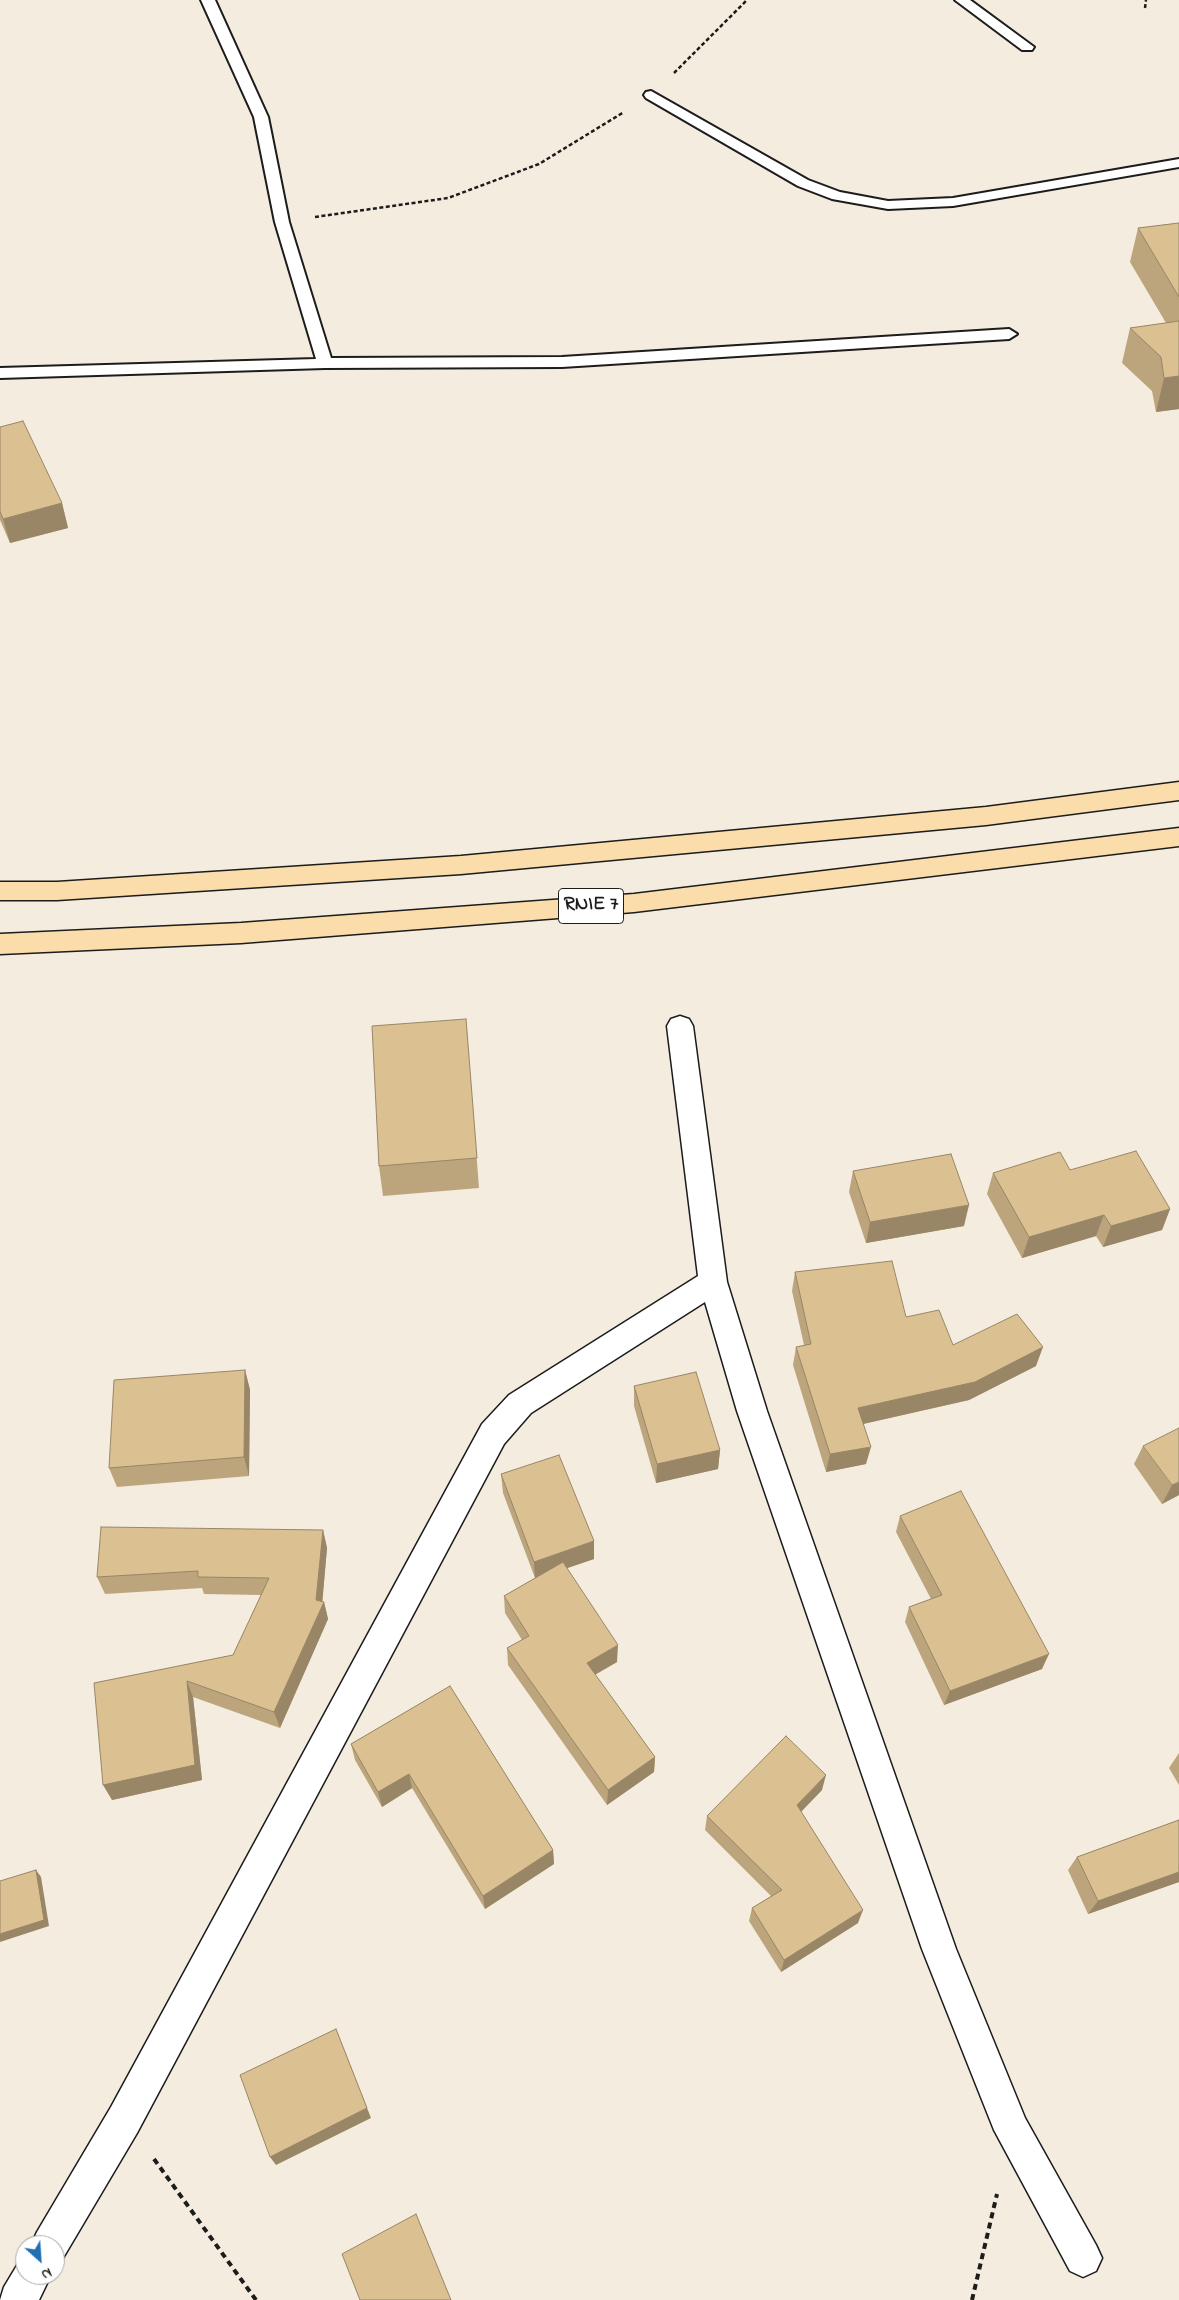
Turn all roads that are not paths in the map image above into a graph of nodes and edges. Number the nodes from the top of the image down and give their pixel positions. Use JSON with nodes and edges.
{"nodes":[{"id":1,"x":208,"y":0,"type":"edge"},
{"id":2,"x":962,"y":0,"type":"edge"},
{"id":3,"x":1027,"y":47,"type":"dead end"},
{"id":4,"x":651,"y":95,"type":"road end"},
{"id":5,"x":1179,"y":162,"type":"edge"},
{"id":6,"x":1009,"y":334,"type":"dead end"},
{"id":7,"x":325,"y":363,"type":"junction"},
{"id":8,"x":0,"y":372,"type":"edge"},
{"id":9,"x":1179,"y":791,"type":"edge"},
{"id":10,"x":1179,"y":837,"type":"edge"},
{"id":11,"x":0,"y":891,"type":"edge"},
{"id":12,"x":0,"y":944,"type":"edge"},
{"id":13,"x":680,"y":1026,"type":"dead end"},
{"id":14,"x":713,"y":1282,"type":"junction"},
{"id":15,"x":56,"y":2235,"type":"edge"},
{"id":16,"x":1083,"y":2258,"type":"dead end"},
{"id":17,"x":26,"y":2285,"type":"edge"},
{"id":18,"x":17,"y":2300,"type":"edge"}],
"edges":[{"from":1,"to":7,"type":"lane"},
{"from":2,"to":3,"type":"lane"},
{"from":4,"to":5,"type":"lane"},
{"from":6,"to":7,"type":"lane"},
{"from":7,"to":8,"type":"lane"},
{"from":9,"to":11,"type":"main road"},
{"from":10,"to":12,"type":"main road","number":"RNIE 7"},
{"from":13,"to":14,"type":"street"},
{"from":14,"to":15,"type":"street"},
{"from":14,"to":16,"type":"street"},
{"from":17,"to":18,"type":"street"}]}
